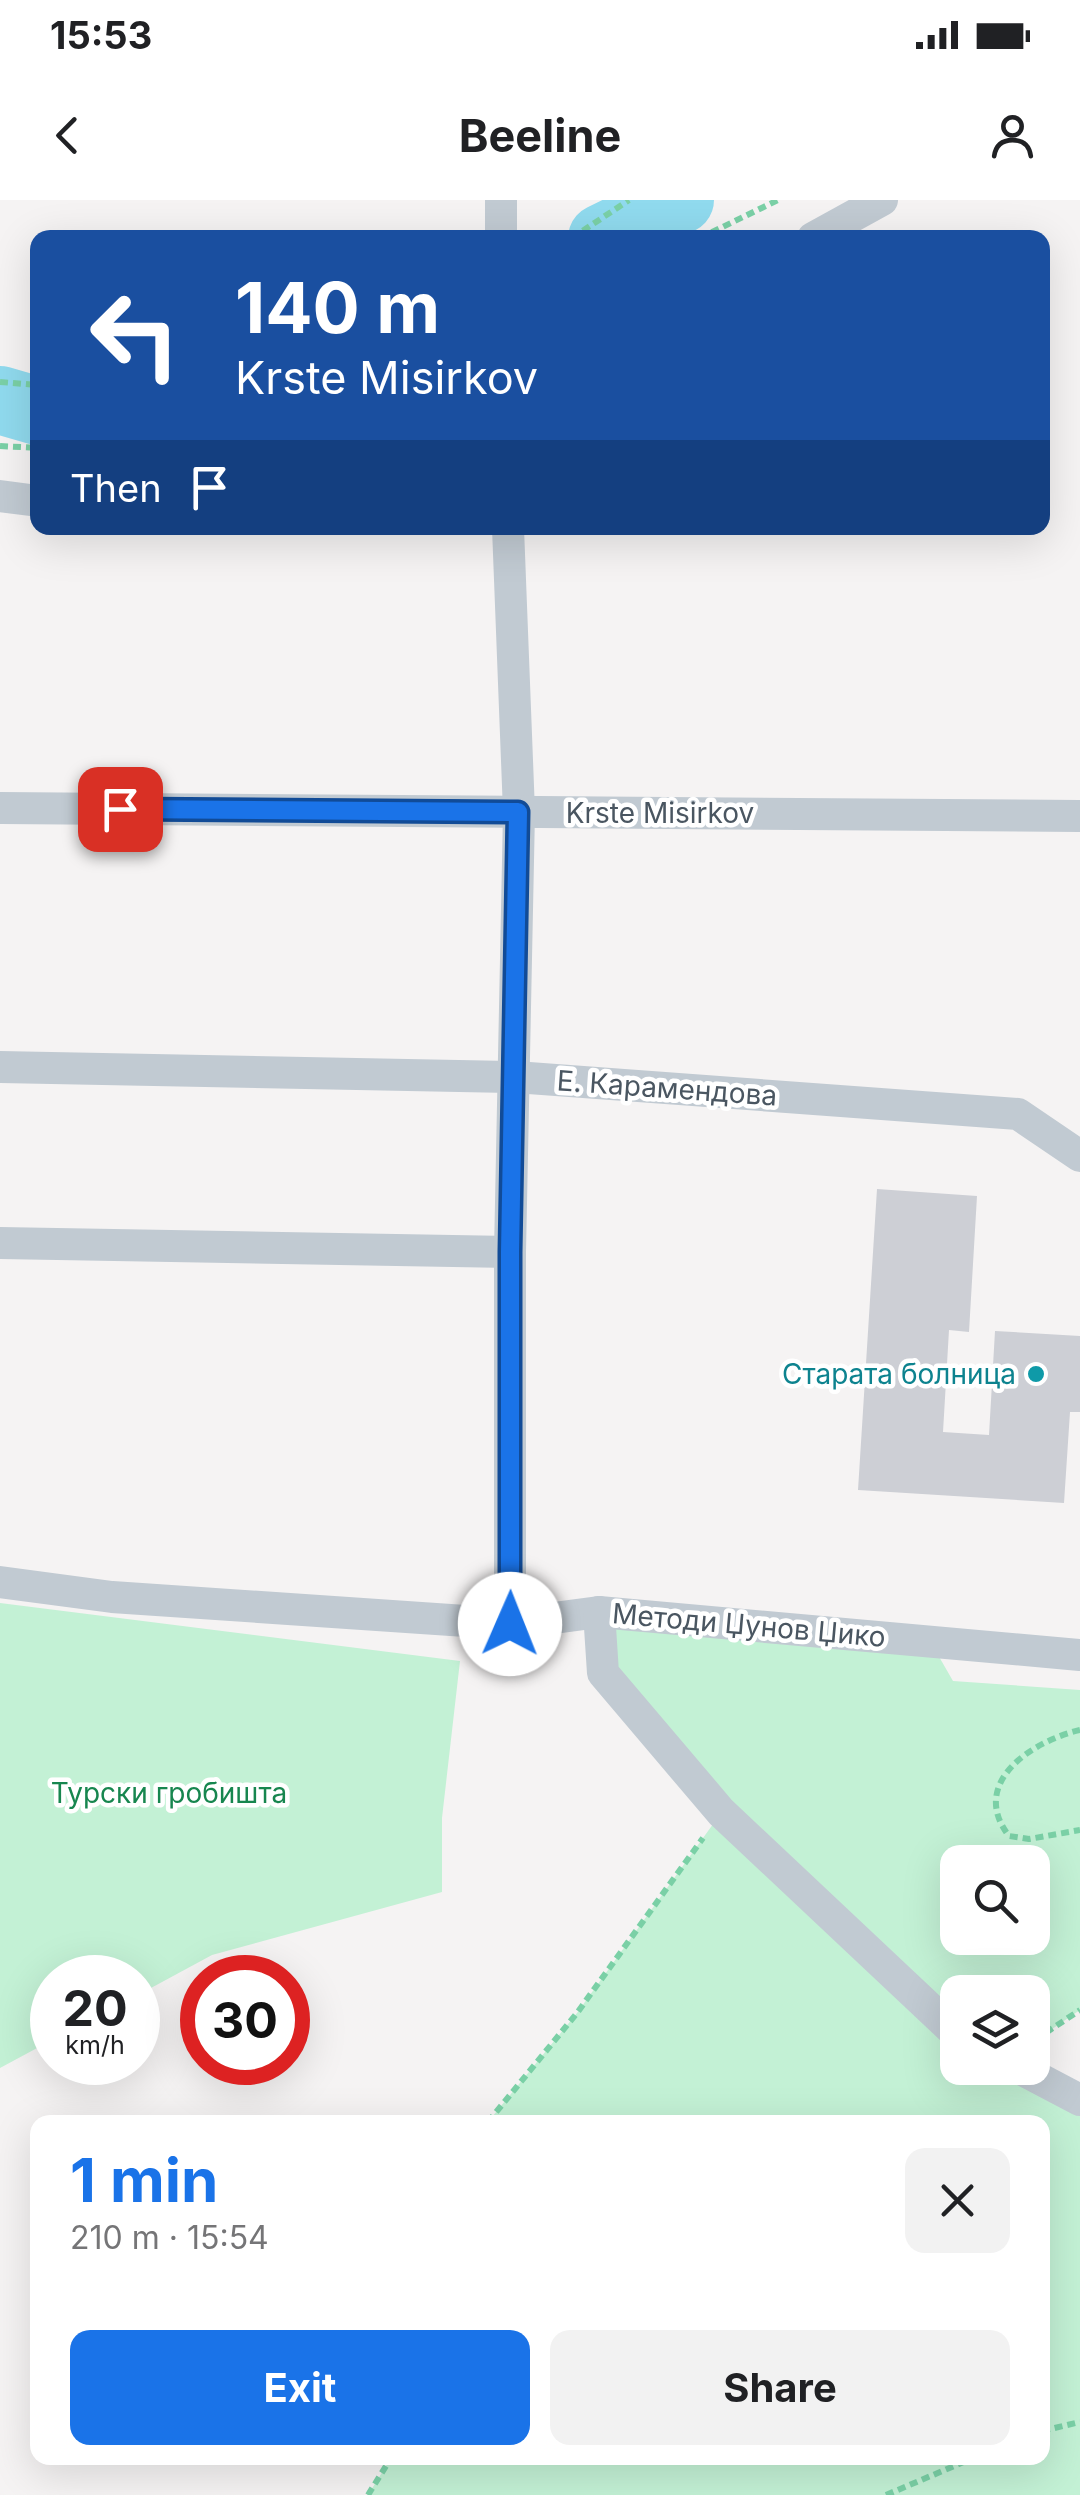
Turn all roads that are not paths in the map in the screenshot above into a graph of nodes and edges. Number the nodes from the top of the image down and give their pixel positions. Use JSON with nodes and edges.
{"nodes":[{"id":1,"x":501,"y":200,"type":"edge"},
{"id":2,"x":882,"y":200,"type":"edge"},
{"id":3,"x":501,"y":230,"type":"edge"},
{"id":4,"x":827,"y":230,"type":"edge"},
{"id":5,"x":0,"y":496,"type":"edge"},
{"id":6,"x":30,"y":500,"type":"edge"},
{"id":7,"x":508,"y":535,"type":"edge"},
{"id":8,"x":0,"y":808,"type":"edge"},
{"id":9,"x":518,"y":812,"type":"junction"},
{"id":10,"x":1080,"y":816,"type":"edge"},
{"id":11,"x":0,"y":1067,"type":"edge"},
{"id":12,"x":515,"y":1077,"type":"junction"},
{"id":13,"x":1080,"y":1156,"type":"edge"},
{"id":14,"x":0,"y":1243,"type":"edge"},
{"id":15,"x":510,"y":1252,"type":"junction"},
{"id":16,"x":0,"y":1582,"type":"edge"},
{"id":17,"x":598,"y":1612,"type":"junction"},
{"id":18,"x":510,"y":1624,"type":"junction"},
{"id":19,"x":1080,"y":1654,"type":"edge"},
{"id":20,"x":940,"y":2018,"type":"edge"},
{"id":21,"x":1050,"y":2084,"type":"edge"},
{"id":22,"x":1080,"y":2100,"type":"edge"}],
"edges":[{"from":1,"to":3,"type":"street"},
{"from":2,"to":4,"type":"street"},
{"from":5,"to":6,"type":"street"},
{"from":7,"to":9,"type":"street"},
{"from":8,"to":9,"type":"street","name":"Krste Misirkov"},
{"from":9,"to":10,"type":"street","name":"Krste Misirkov"},
{"from":9,"to":12,"type":"street"},
{"from":11,"to":12,"type":"street","name":"Е. Карамендова"},
{"from":12,"to":13,"type":"street","name":"Е. Карамендова"},
{"from":12,"to":15,"type":"street"},
{"from":14,"to":15,"type":"street"},
{"from":15,"to":18,"type":"street"},
{"from":16,"to":18,"type":"street","name":"Методи Џунов Џико"},
{"from":17,"to":18,"type":"street","name":"Методи Џунов Џико"},
{"from":17,"to":19,"type":"street","name":"Методи Џунов Џико"},
{"from":17,"to":20,"type":"street"},
{"from":21,"to":22,"type":"street"}]}
